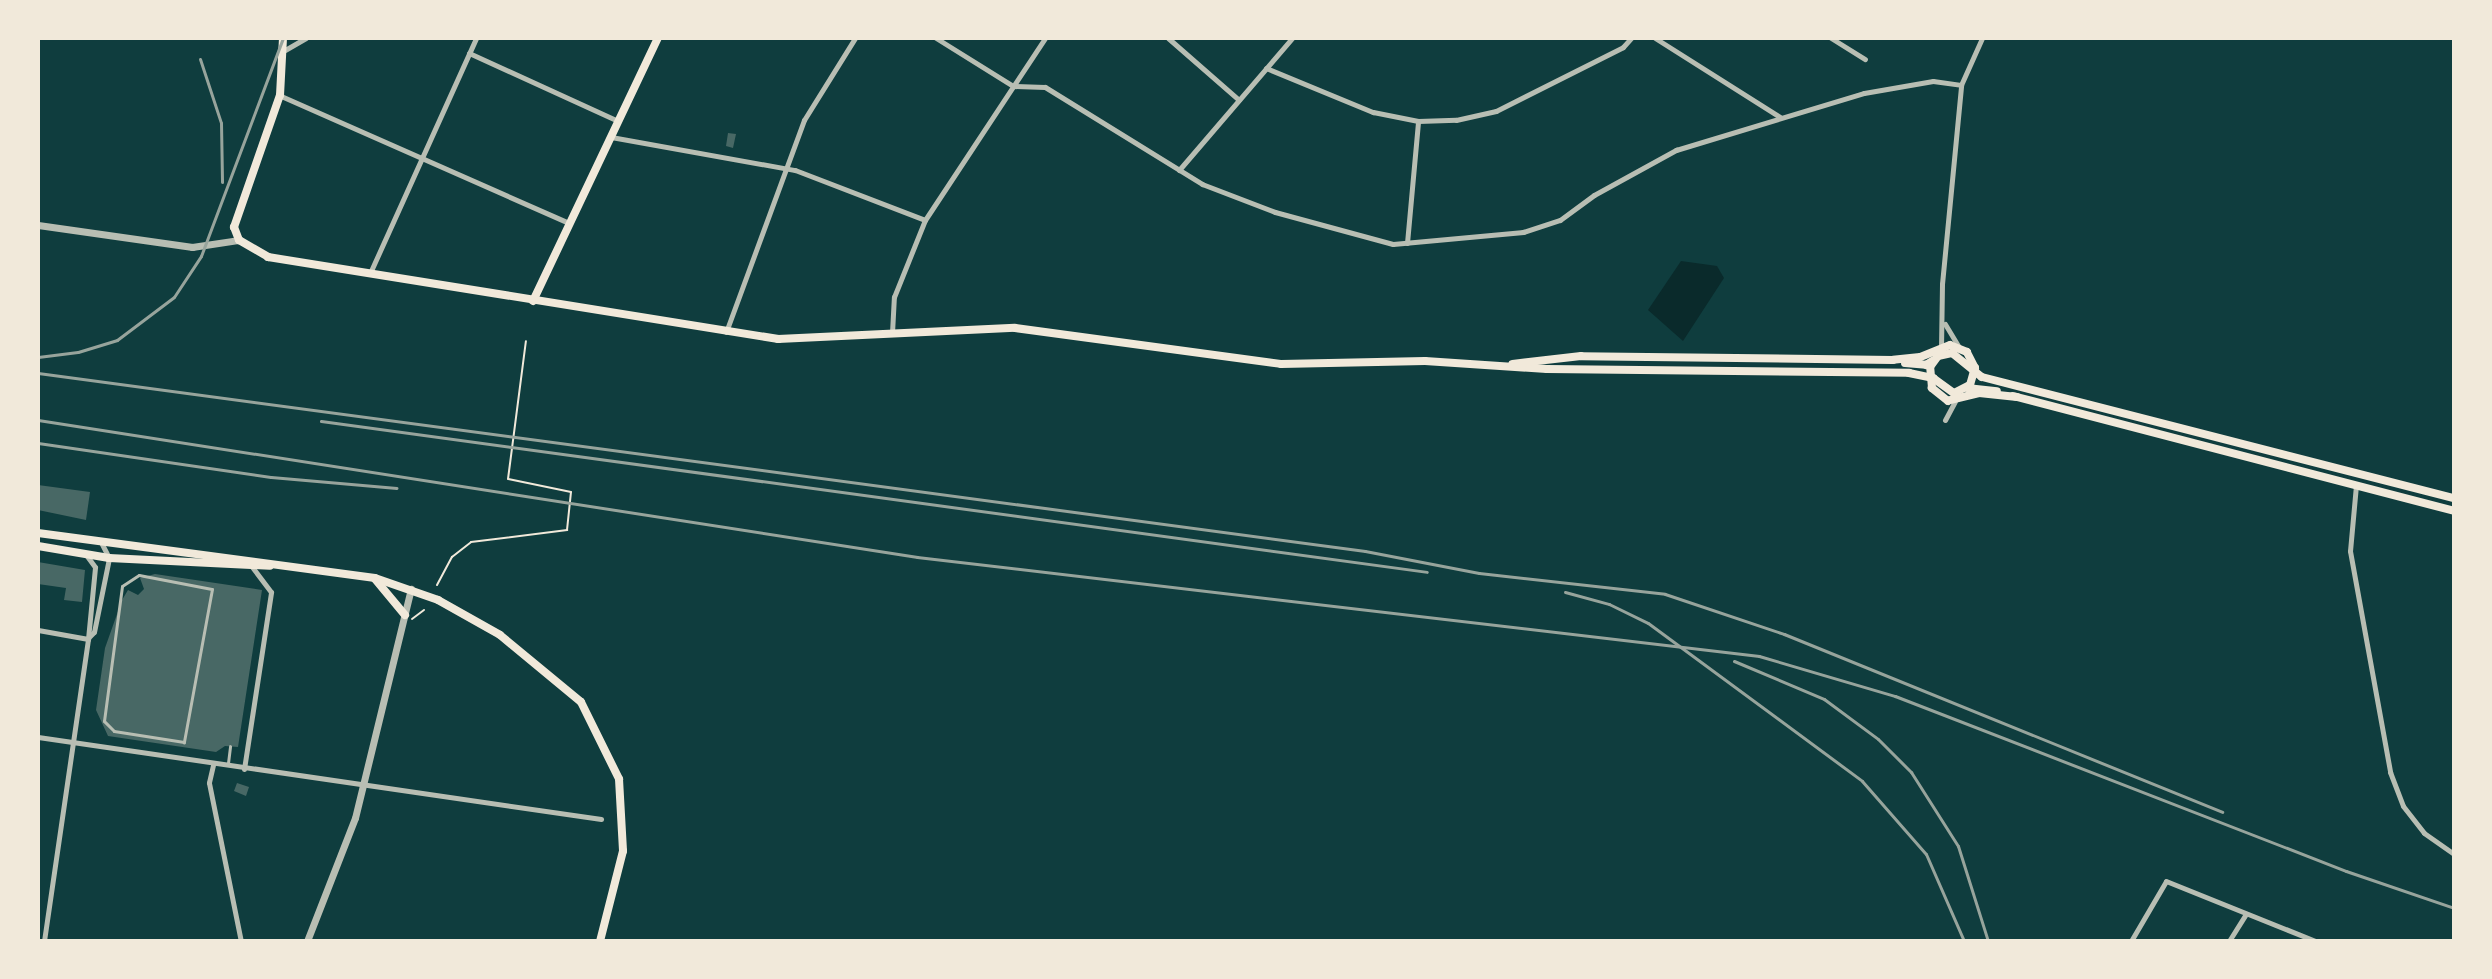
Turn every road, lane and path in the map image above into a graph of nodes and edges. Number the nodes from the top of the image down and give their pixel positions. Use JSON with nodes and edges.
{"nodes":[{"id":1,"x":283,"y":38,"type":"edge"},
{"id":2,"x":306,"y":38,"type":"edge"},
{"id":3,"x":476,"y":38,"type":"edge"},
{"id":4,"x":658,"y":38,"type":"edge"},
{"id":5,"x":855,"y":38,"type":"edge"},
{"id":6,"x":936,"y":38,"type":"edge"},
{"id":7,"x":1045,"y":38,"type":"edge"},
{"id":8,"x":1168,"y":38,"type":"edge"},
{"id":9,"x":1292,"y":38,"type":"edge"},
{"id":10,"x":1631,"y":38,"type":"edge"},
{"id":11,"x":1831,"y":38,"type":"edge"},
{"id":12,"x":1982,"y":38,"type":"edge"},
{"id":13,"x":1660,"y":39,"type":"edge"},
{"id":14,"x":285,"y":50,"type":"junction"},
{"id":15,"x":469,"y":53,"type":"junction"},
{"id":16,"x":1865,"y":59,"type":"dead end"},
{"id":17,"x":1266,"y":68,"type":"junction"},
{"id":18,"x":1961,"y":85,"type":"junction"},
{"id":19,"x":1013,"y":86,"type":"junction"},
{"id":20,"x":280,"y":95,"type":"junction"},
{"id":21,"x":1239,"y":100,"type":"junction"},
{"id":22,"x":1781,"y":117,"type":"junction"},
{"id":23,"x":616,"y":120,"type":"junction"},
{"id":24,"x":1418,"y":121,"type":"junction"},
{"id":25,"x":609,"y":136,"type":"junction"},
{"id":26,"x":421,"y":157,"type":"junction"},
{"id":27,"x":786,"y":169,"type":"junction"},
{"id":28,"x":1179,"y":170,"type":"junction"},
{"id":29,"x":925,"y":220,"type":"junction"},
{"id":30,"x":569,"y":223,"type":"junction"},
{"id":31,"x":38,"y":225,"type":"edge"},
{"id":32,"x":239,"y":240,"type":"junction"},
{"id":33,"x":1407,"y":243,"type":"junction"},
{"id":34,"x":370,"y":274,"type":"junction"},
{"id":35,"x":533,"y":301,"type":"junction"},
{"id":36,"x":1945,"y":323,"type":"junction"},
{"id":37,"x":726,"y":333,"type":"junction"},
{"id":38,"x":892,"y":333,"type":"junction"},
{"id":39,"x":526,"y":341,"type":"dead end"},
{"id":40,"x":1942,"y":346,"type":"junction"},
{"id":41,"x":1959,"y":347,"type":"junction"},
{"id":42,"x":1936,"y":358,"type":"junction"},
{"id":43,"x":1893,"y":360,"type":"junction"},
{"id":44,"x":1974,"y":363,"type":"junction"},
{"id":45,"x":1512,"y":364,"type":"junction"},
{"id":46,"x":1975,"y":374,"type":"junction"},
{"id":47,"x":1929,"y":380,"type":"junction"},
{"id":48,"x":2015,"y":383,"type":"junction"},
{"id":49,"x":1965,"y":389,"type":"junction"},
{"id":50,"x":1936,"y":394,"type":"junction"},
{"id":51,"x":2017,"y":397,"type":"junction"},
{"id":52,"x":1954,"y":402,"type":"junction"},
{"id":53,"x":1947,"y":412,"type":"junction"},
{"id":54,"x":1945,"y":420,"type":"dead end"},
{"id":55,"x":2356,"y":485,"type":"junction"},
{"id":56,"x":2454,"y":498,"type":"edge"},
{"id":57,"x":2454,"y":511,"type":"edge"},
{"id":58,"x":38,"y":533,"type":"edge"},
{"id":59,"x":101,"y":542,"type":"junction"},
{"id":60,"x":38,"y":546,"type":"edge"},
{"id":61,"x":83,"y":553,"type":"junction"},
{"id":62,"x":109,"y":558,"type":"junction"},
{"id":63,"x":275,"y":565,"type":"junction"},
{"id":64,"x":252,"y":567,"type":"junction"},
{"id":65,"x":375,"y":578,"type":"junction"},
{"id":66,"x":438,"y":584,"type":"dead end"},
{"id":67,"x":212,"y":589,"type":"joint"},
{"id":68,"x":411,"y":589,"type":"junction"},
{"id":69,"x":424,"y":610,"type":"dead end"},
{"id":70,"x":409,"y":618,"type":"junction"},
{"id":71,"x":38,"y":630,"type":"edge"},
{"id":72,"x":88,"y":639,"type":"junction"},
{"id":73,"x":38,"y":737,"type":"edge"},
{"id":74,"x":75,"y":743,"type":"junction"},
{"id":75,"x":230,"y":746,"type":"dead end"},
{"id":76,"x":213,"y":765,"type":"junction"},
{"id":77,"x":227,"y":767,"type":"junction"},
{"id":78,"x":244,"y":769,"type":"junction"},
{"id":79,"x":363,"y":788,"type":"junction"},
{"id":80,"x":601,"y":819,"type":"dead end"},
{"id":81,"x":2454,"y":854,"type":"edge"},
{"id":82,"x":2246,"y":914,"type":"junction"},
{"id":83,"x":44,"y":941,"type":"edge"},
{"id":84,"x":241,"y":941,"type":"edge"},
{"id":85,"x":307,"y":941,"type":"edge"},
{"id":86,"x":600,"y":941,"type":"edge"},
{"id":87,"x":2131,"y":941,"type":"edge"},
{"id":88,"x":2229,"y":941,"type":"edge"},
{"id":89,"x":2315,"y":941,"type":"edge"}],
"edges":[{"from":1,"to":14,"type":"main road"},
{"from":2,"to":14,"type":"street"},
{"from":3,"to":15,"type":"street"},
{"from":4,"to":23,"type":"main road"},
{"from":5,"to":27,"type":"street"},
{"from":6,"to":19,"type":"street"},
{"from":7,"to":19,"type":"street"},
{"from":8,"to":21,"type":"street"},
{"from":9,"to":17,"type":"street"},
{"from":10,"to":24,"type":"street"},
{"from":11,"to":16,"type":"street"},
{"from":12,"to":18,"type":"street"},
{"from":13,"to":22,"type":"street"},
{"from":14,"to":20,"type":"main road"},
{"from":15,"to":23,"type":"street"},
{"from":15,"to":26,"type":"street"},
{"from":17,"to":21,"type":"street"},
{"from":17,"to":24,"type":"street"},
{"from":18,"to":22,"type":"street"},
{"from":18,"to":36,"type":"street"},
{"from":19,"to":28,"type":"street"},
{"from":19,"to":29,"type":"street"},
{"from":20,"to":26,"type":"street"},
{"from":20,"to":32,"type":"main road"},
{"from":21,"to":28,"type":"street"},
{"from":22,"to":33,"type":"street"},
{"from":23,"to":25,"type":"main road"},
{"from":24,"to":33,"type":"street"},
{"from":25,"to":27,"type":"street"},
{"from":25,"to":30,"type":"main road"},
{"from":26,"to":30,"type":"street"},
{"from":26,"to":34,"type":"street"},
{"from":27,"to":29,"type":"street"},
{"from":27,"to":37,"type":"street"},
{"from":28,"to":33,"type":"street"},
{"from":29,"to":38,"type":"street"},
{"from":30,"to":35,"type":"main road"},
{"from":31,"to":32,"type":"street"},
{"from":32,"to":34,"type":"main road"},
{"from":34,"to":35,"type":"main road"},
{"from":35,"to":37,"type":"main road"},
{"from":36,"to":40,"type":"street"},
{"from":36,"to":41,"type":"street"},
{"from":37,"to":38,"type":"main road"},
{"from":38,"to":45,"type":"main road"},
{"from":39,"to":66,"type":"path"},
{"from":40,"to":41,"type":"main road"},
{"from":40,"to":42,"type":"street"},
{"from":40,"to":43,"type":"main road"},
{"from":41,"to":44,"type":"main road"},
{"from":42,"to":43,"type":"main road"},
{"from":42,"to":46,"type":"main road"},
{"from":42,"to":47,"type":"main road"},
{"from":43,"to":45,"type":"main road"},
{"from":44,"to":46,"type":"main road"},
{"from":44,"to":48,"type":"main road"},
{"from":45,"to":47,"type":"main road"},
{"from":46,"to":48,"type":"main road"},
{"from":46,"to":49,"type":"main road"},
{"from":47,"to":49,"type":"main road"},
{"from":47,"to":50,"type":"main road"},
{"from":48,"to":56,"type":"main road"},
{"from":49,"to":51,"type":"main road"},
{"from":49,"to":52,"type":"street"},
{"from":50,"to":52,"type":"main road"},
{"from":50,"to":53,"type":"street"},
{"from":51,"to":52,"type":"main road"},
{"from":51,"to":55,"type":"main road"},
{"from":52,"to":53,"type":"street"},
{"from":53,"to":54,"type":"street"},
{"from":55,"to":57,"type":"main road"},
{"from":55,"to":81,"type":"street"},
{"from":58,"to":59,"type":"main road"},
{"from":59,"to":62,"type":"street"},
{"from":59,"to":63,"type":"main road"},
{"from":60,"to":61,"type":"main road"},
{"from":61,"to":62,"type":"main road"},
{"from":61,"to":72,"type":"street"},
{"from":62,"to":64,"type":"main road"},
{"from":62,"to":72,"type":"street"},
{"from":63,"to":64,"type":"main road"},
{"from":63,"to":65,"type":"main road"},
{"from":64,"to":78,"type":"street"},
{"from":65,"to":68,"type":"main road"},
{"from":65,"to":70,"type":"main road"},
{"from":67,"to":67,"type":"lane"},
{"from":68,"to":70,"type":"street"},
{"from":68,"to":86,"type":"main road"},
{"from":69,"to":70,"type":"path"},
{"from":70,"to":79,"type":"street"},
{"from":71,"to":72,"type":"street"},
{"from":72,"to":74,"type":"street"},
{"from":73,"to":74,"type":"street"},
{"from":74,"to":76,"type":"street"},
{"from":74,"to":83,"type":"street"},
{"from":75,"to":77,"type":"lane"},
{"from":76,"to":77,"type":"street"},
{"from":76,"to":84,"type":"street"},
{"from":77,"to":78,"type":"street"},
{"from":78,"to":79,"type":"street"},
{"from":79,"to":80,"type":"street"},
{"from":79,"to":85,"type":"street"},
{"from":82,"to":87,"type":"street"},
{"from":82,"to":88,"type":"street"},
{"from":82,"to":89,"type":"street"}]}
